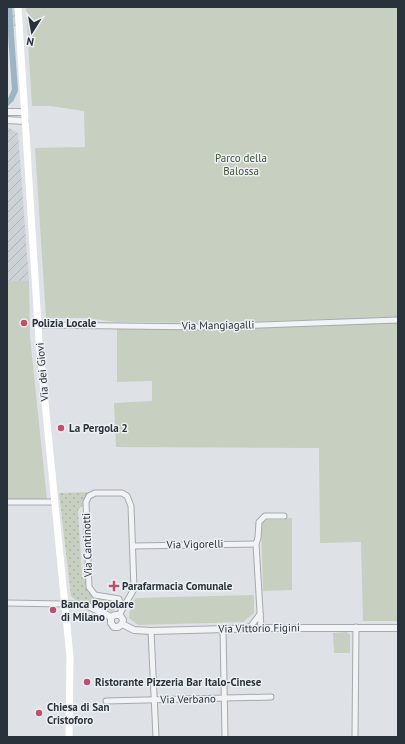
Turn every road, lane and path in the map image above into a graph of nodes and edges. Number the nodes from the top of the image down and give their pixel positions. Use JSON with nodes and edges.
{"nodes":[{"id":1,"x":18,"y":7,"type":"edge"},
{"id":2,"x":7,"y":112,"type":"edge"},
{"id":3,"x":24,"y":112,"type":"junction"},
{"id":4,"x":7,"y":120,"type":"edge"},
{"id":5,"x":25,"y":121,"type":"junction"},
{"id":6,"x":398,"y":320,"type":"edge"},
{"id":7,"x":38,"y":325,"type":"junction"},
{"id":8,"x":7,"y":502,"type":"edge"},
{"id":9,"x":54,"y":502,"type":"junction"},
{"id":10,"x":284,"y":516,"type":"dead end"},
{"id":11,"x":256,"y":544,"type":"junction"},
{"id":12,"x":133,"y":546,"type":"junction"},
{"id":13,"x":114,"y":597,"type":"junction"},
{"id":14,"x":130,"y":597,"type":"junction"},
{"id":15,"x":7,"y":603,"type":"edge"},
{"id":16,"x":64,"y":604,"type":"junction"},
{"id":17,"x":120,"y":612,"type":"junction"},
{"id":18,"x":260,"y":614,"type":"junction"},
{"id":19,"x":111,"y":617,"type":"junction"},
{"id":20,"x":122,"y":624,"type":"junction"},
{"id":21,"x":356,"y":627,"type":"junction"},
{"id":22,"x":246,"y":628,"type":"junction"},
{"id":23,"x":261,"y":628,"type":"junction"},
{"id":24,"x":398,"y":628,"type":"edge"},
{"id":25,"x":222,"y":629,"type":"junction"},
{"id":26,"x":151,"y":632,"type":"junction"},
{"id":27,"x":271,"y":697,"type":"dead end"},
{"id":28,"x":224,"y":698,"type":"junction"},
{"id":29,"x":154,"y":700,"type":"junction"},
{"id":30,"x":106,"y":701,"type":"dead end"},
{"id":31,"x":69,"y":737,"type":"edge"},
{"id":32,"x":156,"y":737,"type":"edge"},
{"id":33,"x":225,"y":737,"type":"edge"},
{"id":34,"x":355,"y":737,"type":"edge"}],
"edges":[{"from":1,"to":3,"type":"main road","name":"Via dei Giovi"},
{"from":2,"to":3,"type":"street"},
{"from":3,"to":5,"type":"main road","name":"Via dei Giovi"},
{"from":4,"to":5,"type":"street"},
{"from":5,"to":7,"type":"main road","name":"Via dei Giovi"},
{"from":6,"to":7,"type":"street","name":"Via Mangiagalli"},
{"from":7,"to":9,"type":"main road","name":"Via dei Giovi"},
{"from":8,"to":9,"type":"street"},
{"from":9,"to":16,"type":"main road","name":"Via dei Giovi"},
{"from":10,"to":11,"type":"street"},
{"from":11,"to":12,"type":"street","name":"Via Vigorelli"},
{"from":11,"to":18,"type":"street"},
{"from":12,"to":13,"type":"street","name":"Via Cantinotti"},
{"from":12,"to":14,"type":"street","name":"Via Cantinotti"},
{"from":13,"to":14,"type":"street","name":"Via Cantinotti"},
{"from":13,"to":17,"type":"street"},
{"from":14,"to":17,"type":"street","name":"Via Cantinotti"},
{"from":15,"to":16,"type":"street"},
{"from":16,"to":19,"type":"street"},
{"from":16,"to":31,"type":"main road","name":"Via dei Giovi"},
{"from":17,"to":19,"type":"street"},
{"from":17,"to":20,"type":"street"},
{"from":18,"to":22,"type":"street"},
{"from":18,"to":23,"type":"street"},
{"from":19,"to":20,"type":"street"},
{"from":20,"to":26,"type":"street","name":"Via Vittorio Figini"},
{"from":21,"to":23,"type":"street","name":"Via Vittorio Figini"},
{"from":21,"to":24,"type":"street","name":"Via Vittorio Figini"},
{"from":21,"to":34,"type":"street"},
{"from":22,"to":23,"type":"street","name":"Via Vittorio Figini"},
{"from":22,"to":25,"type":"street","name":"Via Vittorio Figini"},
{"from":25,"to":26,"type":"street","name":"Via Vittorio Figini"},
{"from":25,"to":28,"type":"street"},
{"from":26,"to":29,"type":"street"},
{"from":27,"to":28,"type":"street","name":"Via Verbano"},
{"from":28,"to":29,"type":"street","name":"Via Verbano"},
{"from":28,"to":33,"type":"street"},
{"from":29,"to":30,"type":"street","name":"Via Verbano"},
{"from":29,"to":32,"type":"street"}]}
